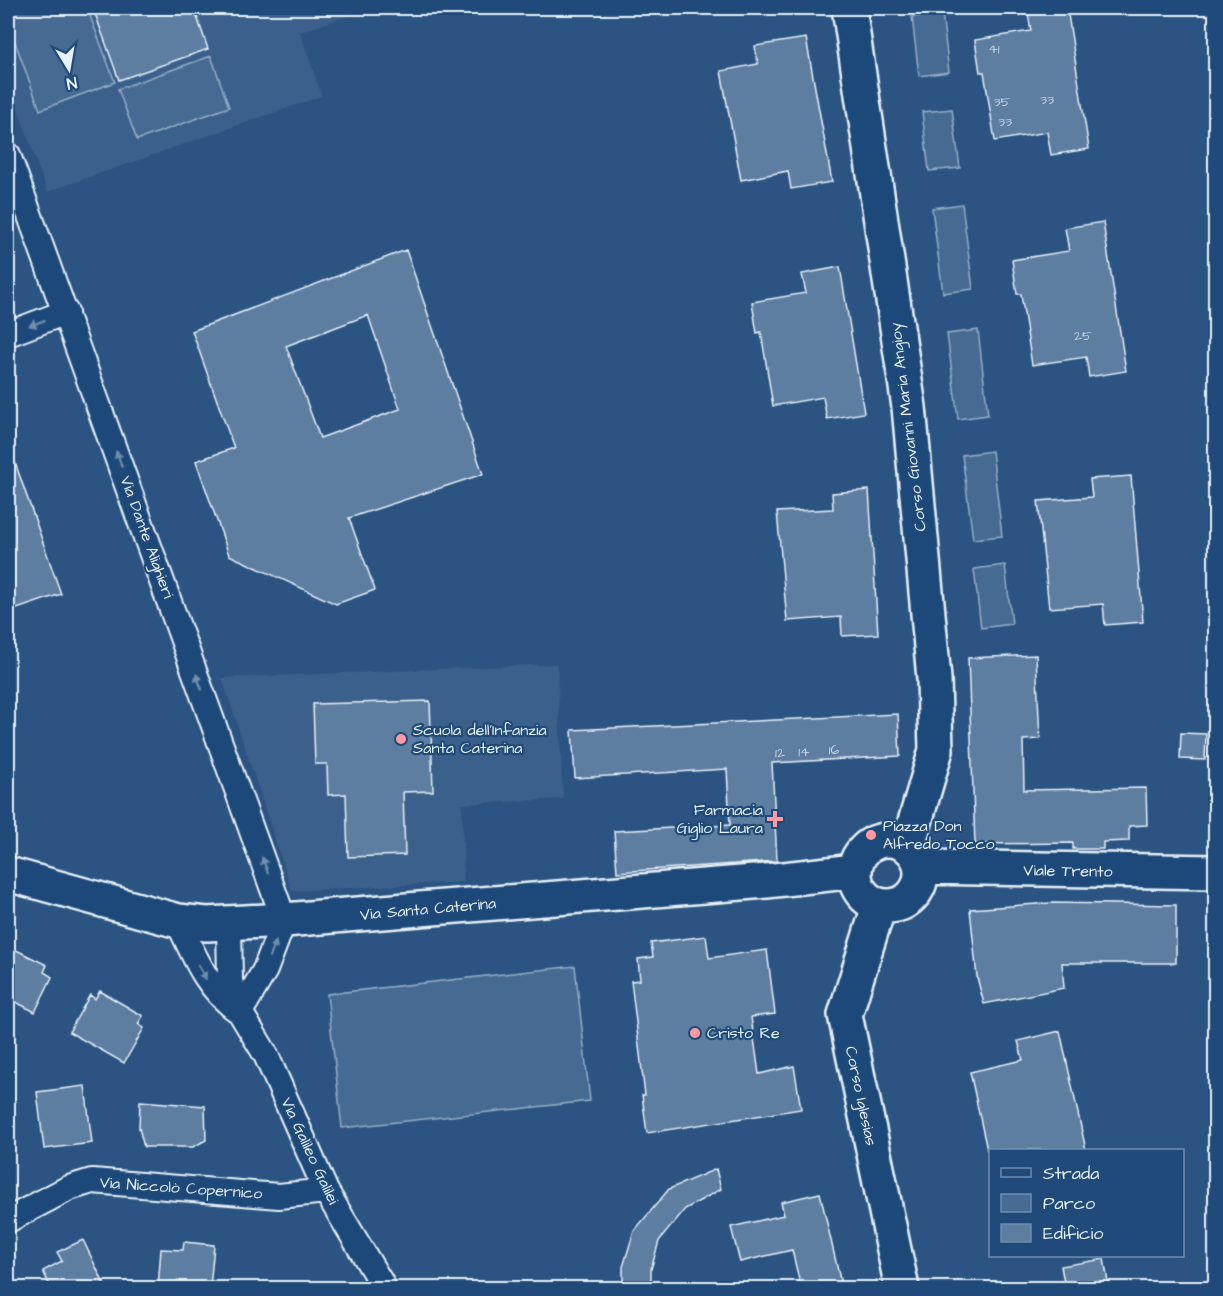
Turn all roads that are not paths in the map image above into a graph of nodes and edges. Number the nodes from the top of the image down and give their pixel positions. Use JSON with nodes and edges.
{"nodes":[{"id":1,"x":849,"y":8,"type":"edge"},
{"id":2,"x":8,"y":155,"type":"edge"},
{"id":3,"x":66,"y":312,"type":"junction"},
{"id":4,"x":8,"y":334,"type":"edge"},
{"id":5,"x":915,"y":856,"type":"junction"},
{"id":6,"x":855,"y":871,"type":"junction"},
{"id":7,"x":1201,"y":872,"type":"edge"},
{"id":8,"x":8,"y":874,"type":"edge"},
{"id":9,"x":879,"y":906,"type":"junction"},
{"id":10,"x":178,"y":921,"type":"junction"},
{"id":11,"x":284,"y":921,"type":"junction"},
{"id":12,"x":229,"y":923,"type":"junction"},
{"id":13,"x":240,"y":1012,"type":"junction"},
{"id":14,"x":326,"y":1191,"type":"junction"},
{"id":15,"x":8,"y":1220,"type":"edge"},
{"id":16,"x":384,"y":1288,"type":"edge"},
{"id":17,"x":902,"y":1288,"type":"edge"}],
"edges":[{"from":1,"to":5,"type":"main road","name":"Corso Giovanni Maria Angioy"},
{"from":2,"to":3,"type":"street","name":"Via Dante Alighieri"},
{"from":3,"to":4,"type":"street","one_way":true},
{"from":11,"to":3,"type":"street","name":"Via Dante Alighieri","one_way":true},
{"from":5,"to":6,"type":"main road"},
{"from":5,"to":7,"type":"main road","name":"Viale Trento"},
{"from":5,"to":9,"type":"main road"},
{"from":6,"to":9,"type":"main road"},
{"from":6,"to":11,"type":"main road","name":"Via Santa Caterina"},
{"from":8,"to":10,"type":"main road","name":"Via Santa Caterina"},
{"from":9,"to":17,"type":"main road","name":"Corso Iglesias"},
{"from":10,"to":12,"type":"main road","name":"Via Santa Caterina"},
{"from":10,"to":13,"type":"street","name":"Via Galileo Galilei","one_way":true},
{"from":11,"to":12,"type":"main road","name":"Via Santa Caterina"},
{"from":13,"to":11,"type":"street","one_way":true},
{"from":12,"to":13,"type":"street","name":"Via Galileo Galilei"},
{"from":13,"to":14,"type":"street","name":"Via Galileo Galilei"},
{"from":14,"to":15,"type":"street","name":"Via Niccolò Copernico"},
{"from":14,"to":16,"type":"street","name":"Via Galileo Galilei"}]}
